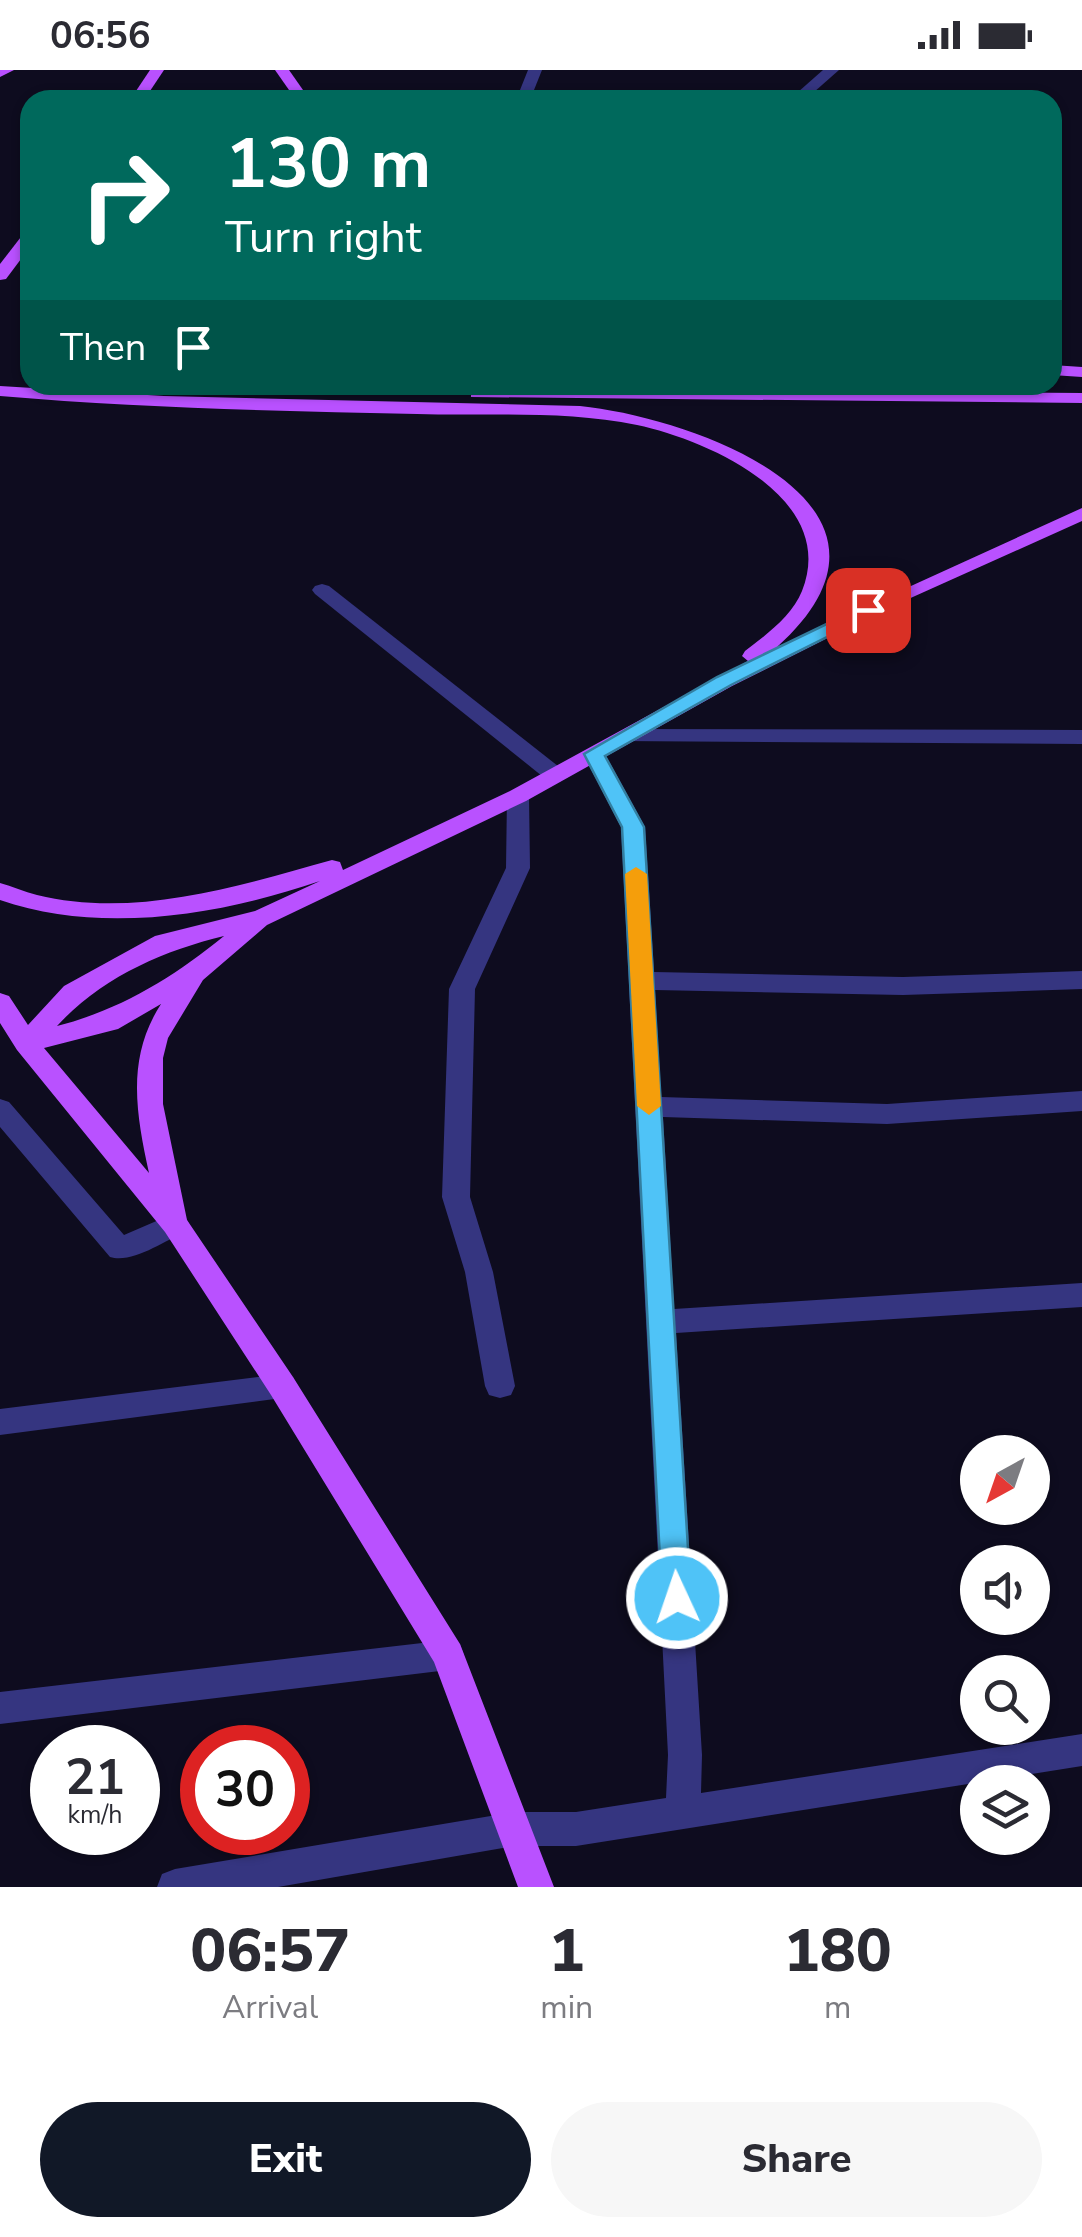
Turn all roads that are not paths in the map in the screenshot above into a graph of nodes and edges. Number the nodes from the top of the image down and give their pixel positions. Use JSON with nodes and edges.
{"nodes":[{"id":1,"x":279,"y":70,"type":"edge"},
{"id":2,"x":832,"y":70,"type":"edge"},
{"id":3,"x":295,"y":90,"type":"edge"},
{"id":4,"x":808,"y":90,"type":"edge"},
{"id":5,"x":20,"y":249,"type":"edge"},
{"id":6,"x":0,"y":275,"type":"edge"},
{"id":7,"x":42,"y":395,"type":"edge"},
{"id":8,"x":685,"y":395,"type":"edge"},
{"id":9,"x":1082,"y":398,"type":"edge"},
{"id":10,"x":1082,"y":514,"type":"edge"},
{"id":11,"x":322,"y":590,"type":"dead end"},
{"id":12,"x":724,"y":681,"type":"junction"},
{"id":13,"x":626,"y":736,"type":"junction"},
{"id":14,"x":1082,"y":736,"type":"edge"},
{"id":15,"x":594,"y":754,"type":"junction"},
{"id":16,"x":555,"y":776,"type":"junction"},
{"id":17,"x":518,"y":796,"type":"junction"},
{"id":18,"x":0,"y":890,"type":"edge"},
{"id":19,"x":262,"y":918,"type":"junction"},
{"id":20,"x":194,"y":974,"type":"junction"},
{"id":21,"x":1082,"y":980,"type":"edge"},
{"id":22,"x":642,"y":981,"type":"junction"},
{"id":23,"x":0,"y":1002,"type":"edge"},
{"id":24,"x":26,"y":1043,"type":"junction"},
{"id":25,"x":1082,"y":1102,"type":"edge"},
{"id":26,"x":649,"y":1108,"type":"junction"},
{"id":27,"x":0,"y":1109,"type":"edge"},
{"id":28,"x":175,"y":1224,"type":"junction"},
{"id":29,"x":1082,"y":1295,"type":"edge"},
{"id":30,"x":662,"y":1322,"type":"junction"},
{"id":31,"x":282,"y":1386,"type":"junction"},
{"id":32,"x":500,"y":1386,"type":"dead end"},
{"id":33,"x":0,"y":1422,"type":"edge"},
{"id":34,"x":448,"y":1655,"type":"junction"},
{"id":35,"x":0,"y":1708,"type":"edge"},
{"id":36,"x":1082,"y":1750,"type":"edge"},
{"id":37,"x":682,"y":1811,"type":"junction"},
{"id":38,"x":514,"y":1829,"type":"junction"},
{"id":39,"x":174,"y":1887,"type":"edge"},
{"id":40,"x":536,"y":1887,"type":"edge"}],
"edges":[{"from":1,"to":3,"type":"main road"},
{"from":2,"to":4,"type":"street"},
{"from":5,"to":6,"type":"main road"},
{"from":7,"to":12,"type":"main road"},
{"from":8,"to":9,"type":"main road"},
{"from":10,"to":12,"type":"main road"},
{"from":11,"to":16,"type":"street"},
{"from":12,"to":13,"type":"main road"},
{"from":13,"to":14,"type":"street"},
{"from":13,"to":15,"type":"main road"},
{"from":15,"to":16,"type":"main road"},
{"from":15,"to":22,"type":"street"},
{"from":16,"to":17,"type":"main road"},
{"from":17,"to":18,"type":"main road"},
{"from":17,"to":19,"type":"main road"},
{"from":17,"to":32,"type":"street"},
{"from":19,"to":20,"type":"main road"},
{"from":19,"to":24,"type":"main road"},
{"from":20,"to":24,"type":"main road"},
{"from":20,"to":28,"type":"main road"},
{"from":21,"to":22,"type":"street"},
{"from":22,"to":26,"type":"street"},
{"from":23,"to":24,"type":"main road"},
{"from":24,"to":28,"type":"main road"},
{"from":25,"to":26,"type":"street"},
{"from":26,"to":30,"type":"street"},
{"from":27,"to":28,"type":"street"},
{"from":28,"to":31,"type":"main road"},
{"from":29,"to":30,"type":"street"},
{"from":30,"to":37,"type":"street"},
{"from":31,"to":33,"type":"street"},
{"from":31,"to":34,"type":"main road"},
{"from":34,"to":35,"type":"street"},
{"from":34,"to":38,"type":"main road"},
{"from":36,"to":37,"type":"street"},
{"from":37,"to":38,"type":"street"},
{"from":38,"to":39,"type":"street"},
{"from":38,"to":40,"type":"main road"}]}
